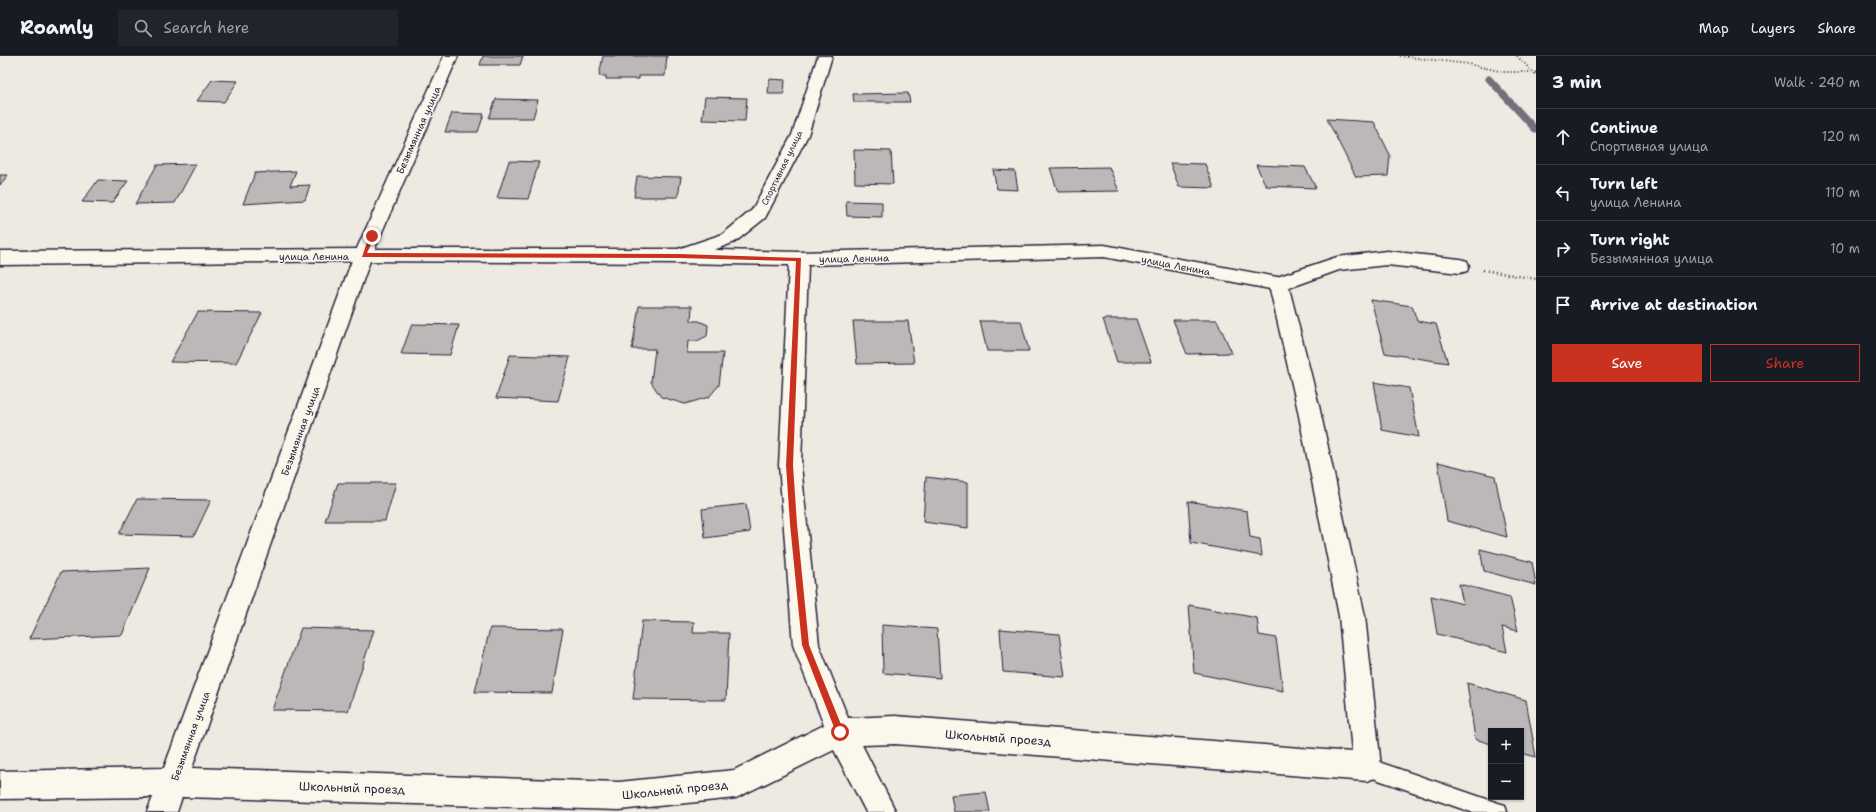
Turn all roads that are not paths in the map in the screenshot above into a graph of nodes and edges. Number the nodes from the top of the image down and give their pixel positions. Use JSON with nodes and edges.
{"nodes":[{"id":1,"x":451,"y":56,"type":"edge"},
{"id":2,"x":825,"y":56,"type":"edge"},
{"id":3,"x":364,"y":255,"type":"junction"},
{"id":4,"x":679,"y":256,"type":"junction"},
{"id":5,"x":0,"y":258,"type":"edge"},
{"id":6,"x":799,"y":259,"type":"junction"},
{"id":7,"x":1460,"y":266,"type":"road end"},
{"id":8,"x":1278,"y":284,"type":"junction"},
{"id":9,"x":840,"y":732,"type":"junction"},
{"id":10,"x":1367,"y":767,"type":"junction"},
{"id":11,"x":173,"y":782,"type":"junction"},
{"id":12,"x":0,"y":785,"type":"edge"},
{"id":13,"x":162,"y":812,"type":"edge"},
{"id":14,"x":881,"y":812,"type":"edge"},
{"id":15,"x":1498,"y":812,"type":"edge"}],
"edges":[{"from":1,"to":3,"type":"street","name":"Безымянная улица"},
{"from":2,"to":4,"type":"street","name":"Спортивная улица"},
{"from":3,"to":4,"type":"street","name":"улица Ленина"},
{"from":3,"to":5,"type":"street","name":"улица Ленина"},
{"from":3,"to":11,"type":"street","name":"Безымянная улица"},
{"from":4,"to":6,"type":"street","name":"улица Ленина"},
{"from":6,"to":8,"type":"street","name":"улица Ленина"},
{"from":6,"to":9,"type":"street"},
{"from":7,"to":8,"type":"street","name":"улица Ленина"},
{"from":8,"to":10,"type":"street"},
{"from":9,"to":10,"type":"street","name":"Школьный проезд"},
{"from":9,"to":11,"type":"street","name":"Школьный проезд"},
{"from":9,"to":14,"type":"street"},
{"from":10,"to":15,"type":"lane","name":"Школьный проезд"},
{"from":11,"to":12,"type":"street","name":"Школьный проезд"},
{"from":11,"to":13,"type":"street","name":"Безымянная улица"}]}
